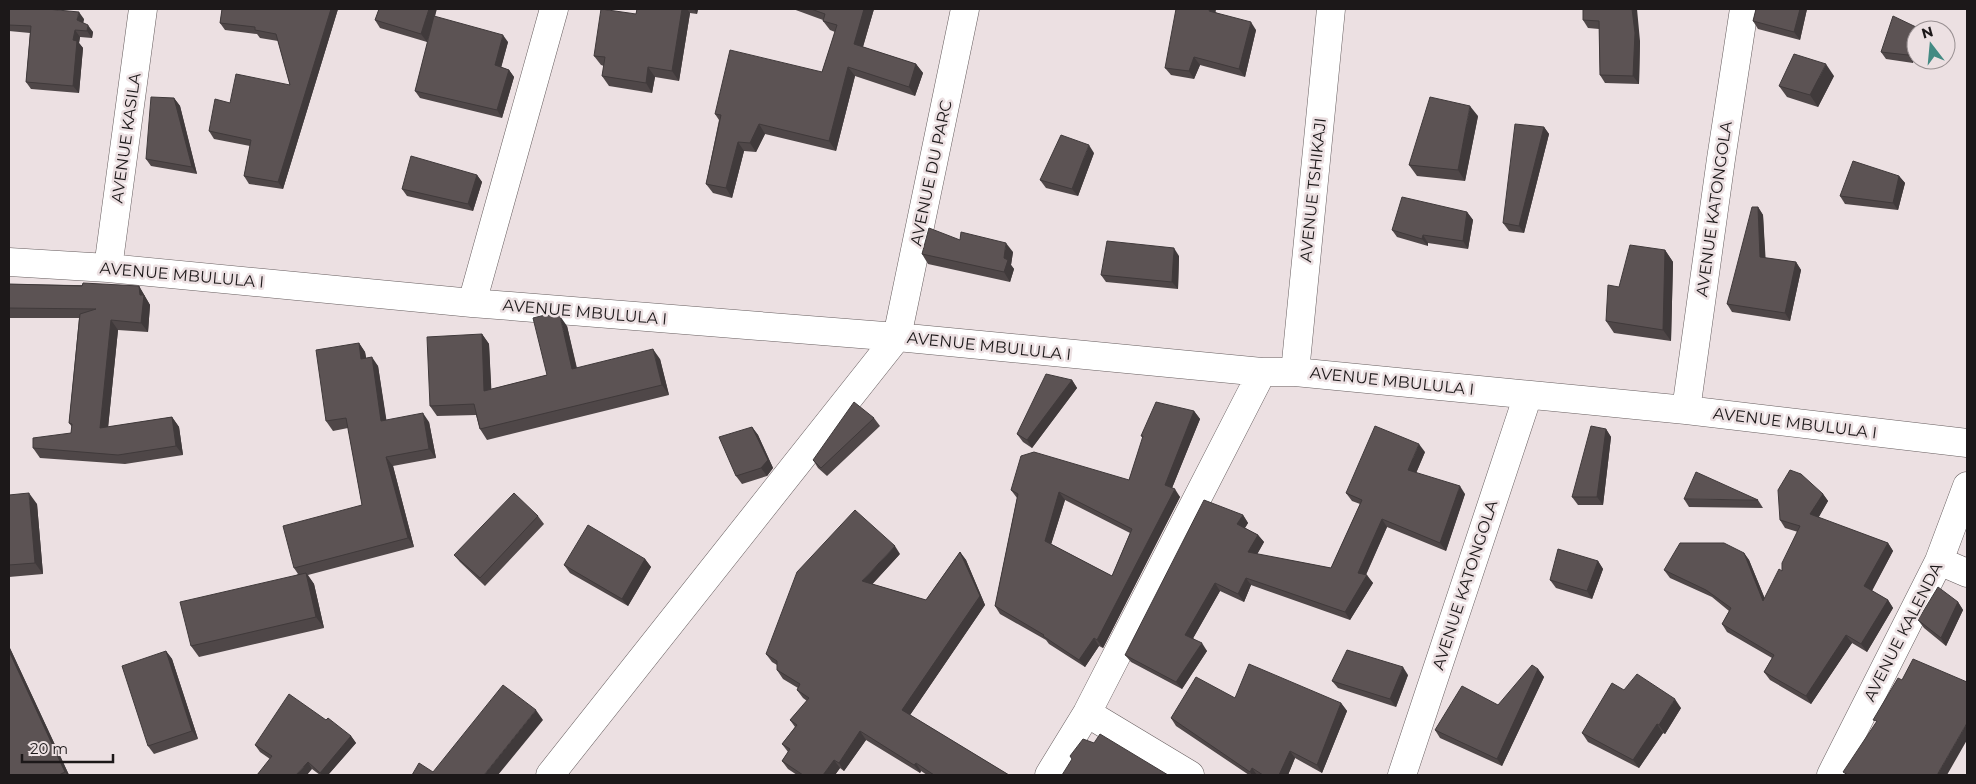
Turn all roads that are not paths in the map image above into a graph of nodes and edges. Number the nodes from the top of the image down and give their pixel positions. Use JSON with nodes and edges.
{"nodes":[{"id":1,"x":143,"y":9,"type":"edge"},
{"id":2,"x":554,"y":9,"type":"edge"},
{"id":3,"x":965,"y":9,"type":"edge"},
{"id":4,"x":1331,"y":9,"type":"edge"},
{"id":5,"x":1744,"y":9,"type":"edge"},
{"id":6,"x":9,"y":262,"type":"edge"},
{"id":7,"x":108,"y":268,"type":"junction"},
{"id":8,"x":472,"y":303,"type":"junction"},
{"id":9,"x":897,"y":337,"type":"junction"},
{"id":10,"x":1262,"y":372,"type":"junction"},
{"id":11,"x":1295,"y":372,"type":"junction"},
{"id":12,"x":1528,"y":395,"type":"junction"},
{"id":13,"x":1686,"y":410,"type":"junction"},
{"id":14,"x":1967,"y":443,"type":"edge"},
{"id":15,"x":1967,"y":486,"type":"edge"},
{"id":16,"x":1939,"y":561,"type":"junction"},
{"id":17,"x":1967,"y":573,"type":"edge"},
{"id":18,"x":1087,"y":714,"type":"junction"},
{"id":19,"x":550,"y":775,"type":"edge"},
{"id":20,"x":1049,"y":775,"type":"edge"},
{"id":21,"x":1190,"y":775,"type":"edge"},
{"id":22,"x":1402,"y":775,"type":"edge"},
{"id":23,"x":1831,"y":775,"type":"edge"}],
"edges":[{"from":1,"to":7,"type":"street","name":"AVENUE KASILA"},
{"from":2,"to":8,"type":"street"},
{"from":3,"to":9,"type":"street","name":"AVENUE DU PARC"},
{"from":4,"to":11,"type":"street","name":"AVENUE TSHIKAJI"},
{"from":5,"to":13,"type":"street","name":"AVENUE KATONGOLA"},
{"from":6,"to":7,"type":"street","name":"AVENUE MBULULA I"},
{"from":7,"to":8,"type":"street","name":"AVENUE MBULULA I"},
{"from":8,"to":9,"type":"street","name":"AVENUE MBULULA I"},
{"from":9,"to":10,"type":"street","name":"AVENUE MBULULA I"},
{"from":9,"to":19,"type":"street"},
{"from":10,"to":11,"type":"street","name":"AVENUE MBULULA I"},
{"from":10,"to":18,"type":"street"},
{"from":11,"to":12,"type":"street","name":"AVENUE MBULULA I"},
{"from":12,"to":13,"type":"street","name":"AVENUE MBULULA I"},
{"from":12,"to":22,"type":"street","name":"AVENUE KATONGOLA"},
{"from":13,"to":14,"type":"street","name":"AVENUE MBULULA I"},
{"from":15,"to":16,"type":"street","name":"AVENUE KALENDA"},
{"from":16,"to":17,"type":"street"},
{"from":16,"to":23,"type":"street","name":"AVENUE KALENDA"},
{"from":18,"to":20,"type":"street"},
{"from":18,"to":21,"type":"street"}]}
